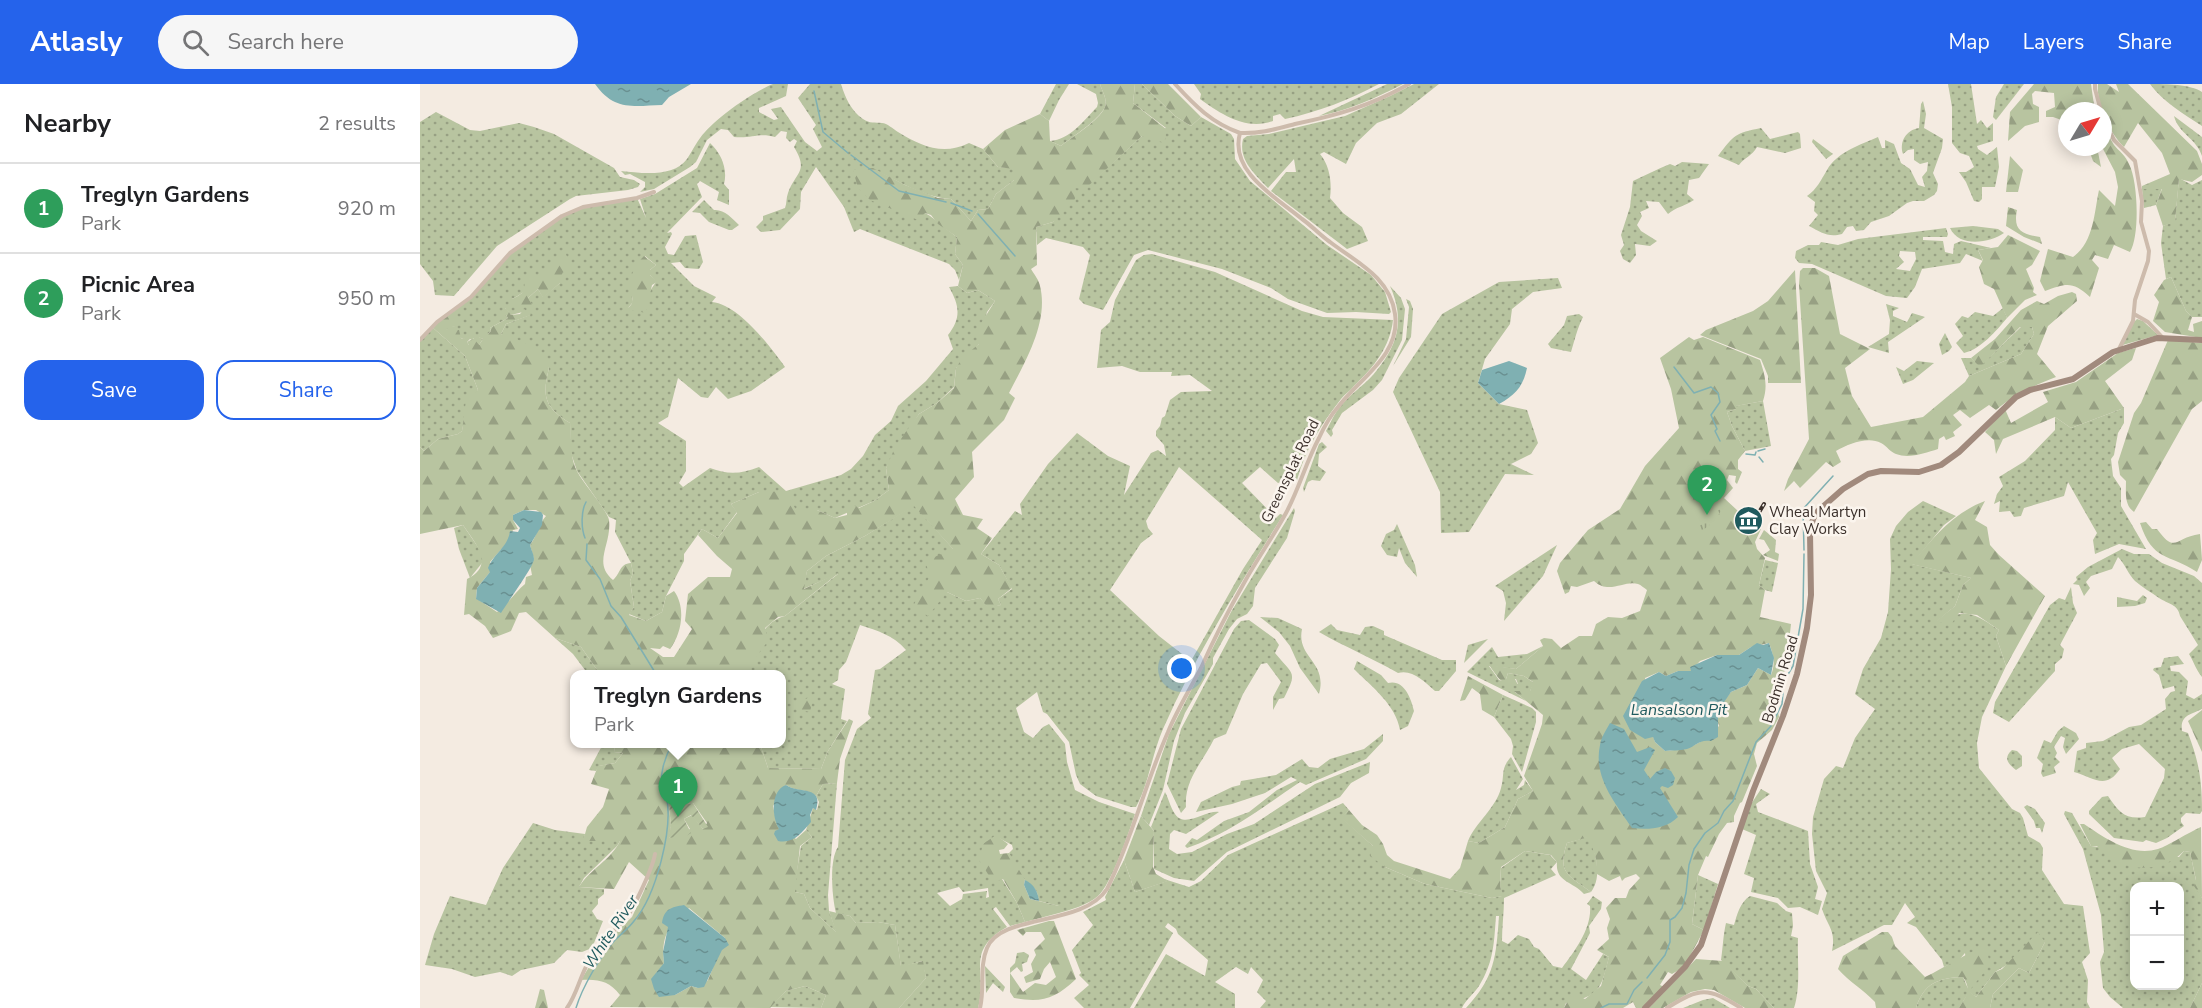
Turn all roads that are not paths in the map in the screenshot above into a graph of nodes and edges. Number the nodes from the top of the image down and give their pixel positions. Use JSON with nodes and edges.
{"nodes":[{"id":1,"x":1175,"y":84,"type":"edge"},
{"id":2,"x":1409,"y":84,"type":"edge"},
{"id":3,"x":2095,"y":84,"type":"edge"},
{"id":4,"x":2098,"y":102,"type":"edge"},
{"id":5,"x":1240,"y":133,"type":"junction"},
{"id":6,"x":2112,"y":136,"type":"edge"},
{"id":7,"x":654,"y":192,"type":"dead end"},
{"id":8,"x":2134,"y":314,"type":"junction"},
{"id":9,"x":2163,"y":338,"type":"junction"},
{"id":10,"x":420,"y":340,"type":"edge"},
{"id":11,"x":2202,"y":340,"type":"edge"},
{"id":12,"x":2119,"y":349,"type":"junction"},
{"id":13,"x":655,"y":854,"type":"dead end"},
{"id":14,"x":567,"y":1008,"type":"edge"},
{"id":15,"x":980,"y":1008,"type":"edge"},
{"id":16,"x":1645,"y":1008,"type":"edge"},
{"id":17,"x":1667,"y":1008,"type":"edge"},
{"id":18,"x":1741,"y":1008,"type":"edge"}],
"edges":[{"from":1,"to":5,"type":"street"},
{"from":2,"to":5,"type":"street"},
{"from":3,"to":4,"type":"street"},
{"from":5,"to":15,"type":"street","name":"Greensplat Road"},
{"from":6,"to":8,"type":"street"},
{"from":7,"to":10,"type":"street"},
{"from":8,"to":9,"type":"street"},
{"from":8,"to":12,"type":"street"},
{"from":9,"to":11,"type":"main road","name":"Bodmin Road"},
{"from":9,"to":12,"type":"main road","name":"Bodmin Road"},
{"from":12,"to":16,"type":"main road","name":"Bodmin Road"},
{"from":13,"to":14,"type":"street"},
{"from":17,"to":18,"type":"street"}]}
